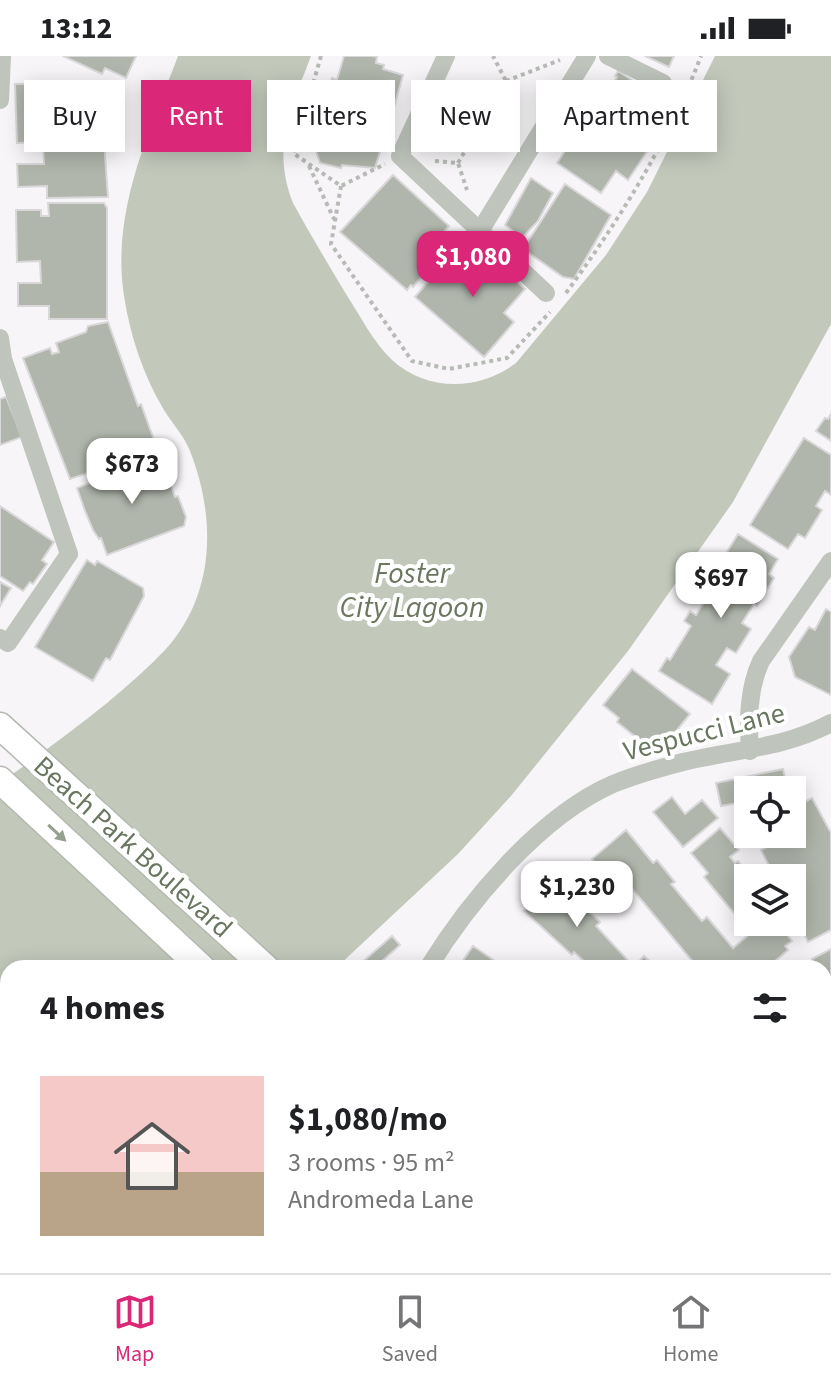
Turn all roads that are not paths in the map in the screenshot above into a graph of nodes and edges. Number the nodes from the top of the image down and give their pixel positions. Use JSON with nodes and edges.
{"nodes":[{"id":1,"x":2,"y":56,"type":"edge"},
{"id":2,"x":446,"y":56,"type":"edge"},
{"id":3,"x":587,"y":56,"type":"edge"},
{"id":4,"x":608,"y":56,"type":"edge"},
{"id":5,"x":657,"y":80,"type":"edge"},
{"id":6,"x":0,"y":100,"type":"edge"},
{"id":7,"x":480,"y":231,"type":"junction"},
{"id":8,"x":553,"y":296,"type":"road end"},
{"id":9,"x":0,"y":338,"type":"edge"},
{"id":10,"x":831,"y":561,"type":"edge"},
{"id":11,"x":0,"y":638,"type":"edge"},
{"id":12,"x":831,"y":723,"type":"edge"},
{"id":13,"x":0,"y":726,"type":"edge"},
{"id":14,"x":750,"y":751,"type":"junction"},
{"id":15,"x":0,"y":780,"type":"edge"},
{"id":16,"x":193,"y":960,"type":"edge"},
{"id":17,"x":257,"y":960,"type":"edge"},
{"id":18,"x":434,"y":960,"type":"edge"}],
"edges":[{"from":1,"to":6,"type":"street"},
{"from":2,"to":7,"type":"street"},
{"from":3,"to":7,"type":"street"},
{"from":4,"to":5,"type":"street"},
{"from":7,"to":8,"type":"street"},
{"from":9,"to":11,"type":"street"},
{"from":10,"to":14,"type":"street"},
{"from":12,"to":14,"type":"street","name":"Vespucci Lane"},
{"from":13,"to":17,"type":"main road","name":"Beach Park Boulevard"},
{"from":14,"to":18,"type":"street","name":"Vespucci Lane"},
{"from":15,"to":16,"type":"main road","name":"Beach Park Boulevard","one_way":true}]}
